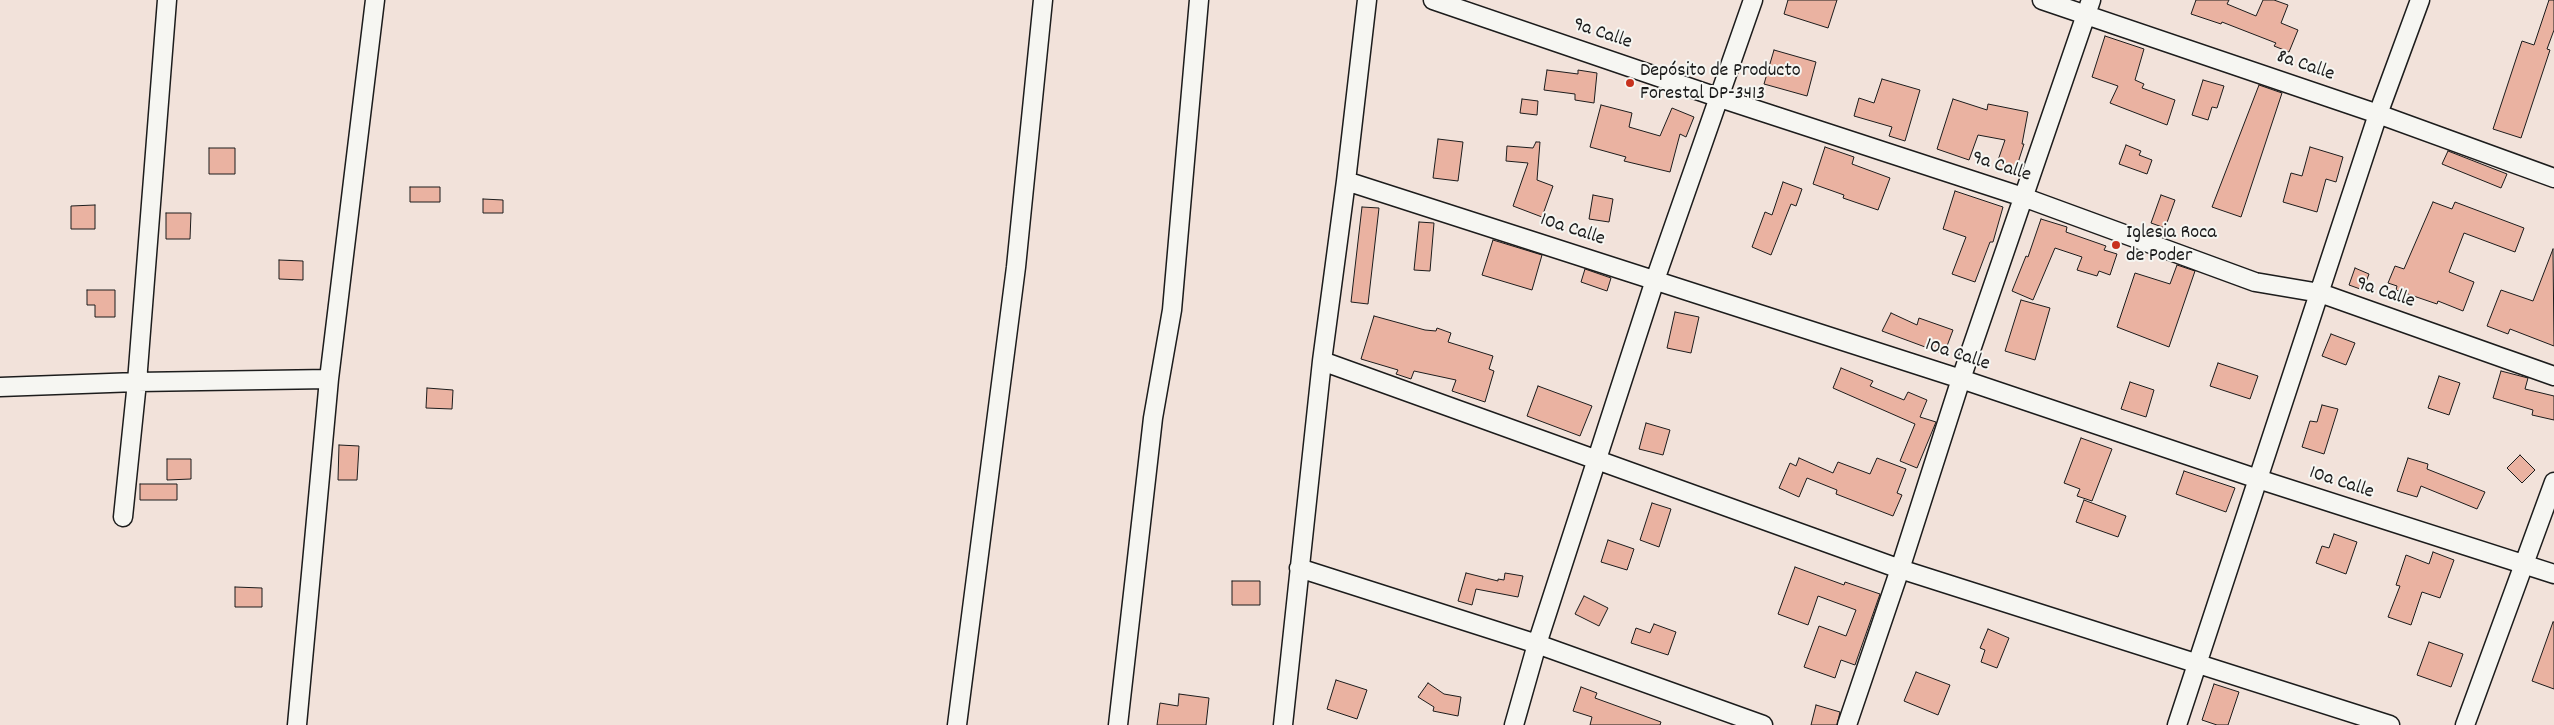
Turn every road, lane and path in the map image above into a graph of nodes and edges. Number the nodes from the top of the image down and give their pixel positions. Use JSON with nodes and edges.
{"nodes":[{"id":1,"x":167,"y":0,"type":"edge"},
{"id":2,"x":375,"y":0,"type":"edge"},
{"id":3,"x":1043,"y":0,"type":"edge"},
{"id":4,"x":1199,"y":0,"type":"edge"},
{"id":5,"x":1367,"y":0,"type":"edge"},
{"id":6,"x":1433,"y":0,"type":"edge"},
{"id":7,"x":1753,"y":0,"type":"edge"},
{"id":8,"x":2042,"y":0,"type":"edge"},
{"id":9,"x":2420,"y":0,"type":"edge"},
{"id":10,"x":2089,"y":8,"type":"edge"},
{"id":11,"x":1720,"y":98,"type":"junction"},
{"id":12,"x":2378,"y":114,"type":"junction"},
{"id":13,"x":2554,"y":178,"type":"edge"},
{"id":14,"x":1346,"y":181,"type":"junction"},
{"id":15,"x":2023,"y":197,"type":"junction"},
{"id":16,"x":1655,"y":280,"type":"junction"},
{"id":17,"x":2320,"y":294,"type":"junction"},
{"id":18,"x":1322,"y":362,"type":"junction"},
{"id":19,"x":2554,"y":376,"type":"edge"},
{"id":20,"x":329,"y":379,"type":"junction"},
{"id":21,"x":1961,"y":379,"type":"junction"},
{"id":22,"x":137,"y":382,"type":"junction"},
{"id":23,"x":0,"y":388,"type":"edge"},
{"id":24,"x":1597,"y":462,"type":"junction"},
{"id":25,"x":2258,"y":479,"type":"junction"},
{"id":26,"x":2554,"y":482,"type":"edge"},
{"id":27,"x":123,"y":517,"type":"dead end"},
{"id":28,"x":2523,"y":564,"type":"junction"},
{"id":29,"x":1299,"y":568,"type":"junction"},
{"id":30,"x":1900,"y":569,"type":"junction"},
{"id":31,"x":2554,"y":574,"type":"edge"},
{"id":32,"x":1536,"y":644,"type":"junction"},
{"id":33,"x":2197,"y":664,"type":"junction"},
{"id":34,"x":297,"y":725,"type":"edge"},
{"id":35,"x":956,"y":725,"type":"edge"},
{"id":36,"x":1118,"y":725,"type":"edge"},
{"id":37,"x":1282,"y":725,"type":"edge"},
{"id":38,"x":1514,"y":725,"type":"edge"},
{"id":39,"x":1763,"y":725,"type":"edge"},
{"id":40,"x":1847,"y":725,"type":"edge"},
{"id":41,"x":2177,"y":725,"type":"edge"},
{"id":42,"x":2390,"y":725,"type":"edge"},
{"id":43,"x":2465,"y":725,"type":"edge"}],
"edges":[{"from":1,"to":22,"type":"street"},
{"from":2,"to":20,"type":"street"},
{"from":3,"to":35,"type":"street"},
{"from":4,"to":36,"type":"street"},
{"from":5,"to":14,"type":"street"},
{"from":6,"to":11,"type":"street","name":"9a Calle"},
{"from":7,"to":11,"type":"street"},
{"from":8,"to":10,"type":"street","name":"8a Calle"},
{"from":9,"to":12,"type":"street"},
{"from":10,"to":12,"type":"street","name":"8a Calle"},
{"from":10,"to":15,"type":"street"},
{"from":11,"to":15,"type":"street","name":"9a Calle"},
{"from":11,"to":16,"type":"street"},
{"from":12,"to":13,"type":"street","name":"8a Calle"},
{"from":12,"to":17,"type":"street"},
{"from":14,"to":16,"type":"street","name":"10a Calle"},
{"from":14,"to":18,"type":"street"},
{"from":15,"to":17,"type":"street","name":"9a Calle"},
{"from":15,"to":21,"type":"street"},
{"from":16,"to":21,"type":"street","name":"10a Calle"},
{"from":16,"to":24,"type":"street"},
{"from":17,"to":19,"type":"street","name":"9a Calle"},
{"from":17,"to":25,"type":"street"},
{"from":18,"to":24,"type":"street"},
{"from":18,"to":29,"type":"street"},
{"from":20,"to":22,"type":"street"},
{"from":20,"to":34,"type":"street"},
{"from":21,"to":25,"type":"street","name":"10a Calle"},
{"from":21,"to":30,"type":"street"},
{"from":22,"to":23,"type":"street"},
{"from":22,"to":27,"type":"street"},
{"from":24,"to":30,"type":"street"},
{"from":24,"to":32,"type":"street"},
{"from":25,"to":28,"type":"street","name":"10a Calle"},
{"from":25,"to":33,"type":"street"},
{"from":26,"to":28,"type":"street"},
{"from":28,"to":31,"type":"street","name":"10a Calle"},
{"from":28,"to":43,"type":"street"},
{"from":29,"to":32,"type":"street"},
{"from":29,"to":37,"type":"street"},
{"from":30,"to":33,"type":"street"},
{"from":30,"to":40,"type":"street"},
{"from":32,"to":38,"type":"street"},
{"from":32,"to":39,"type":"street"},
{"from":33,"to":41,"type":"street"},
{"from":33,"to":42,"type":"street"}]}
